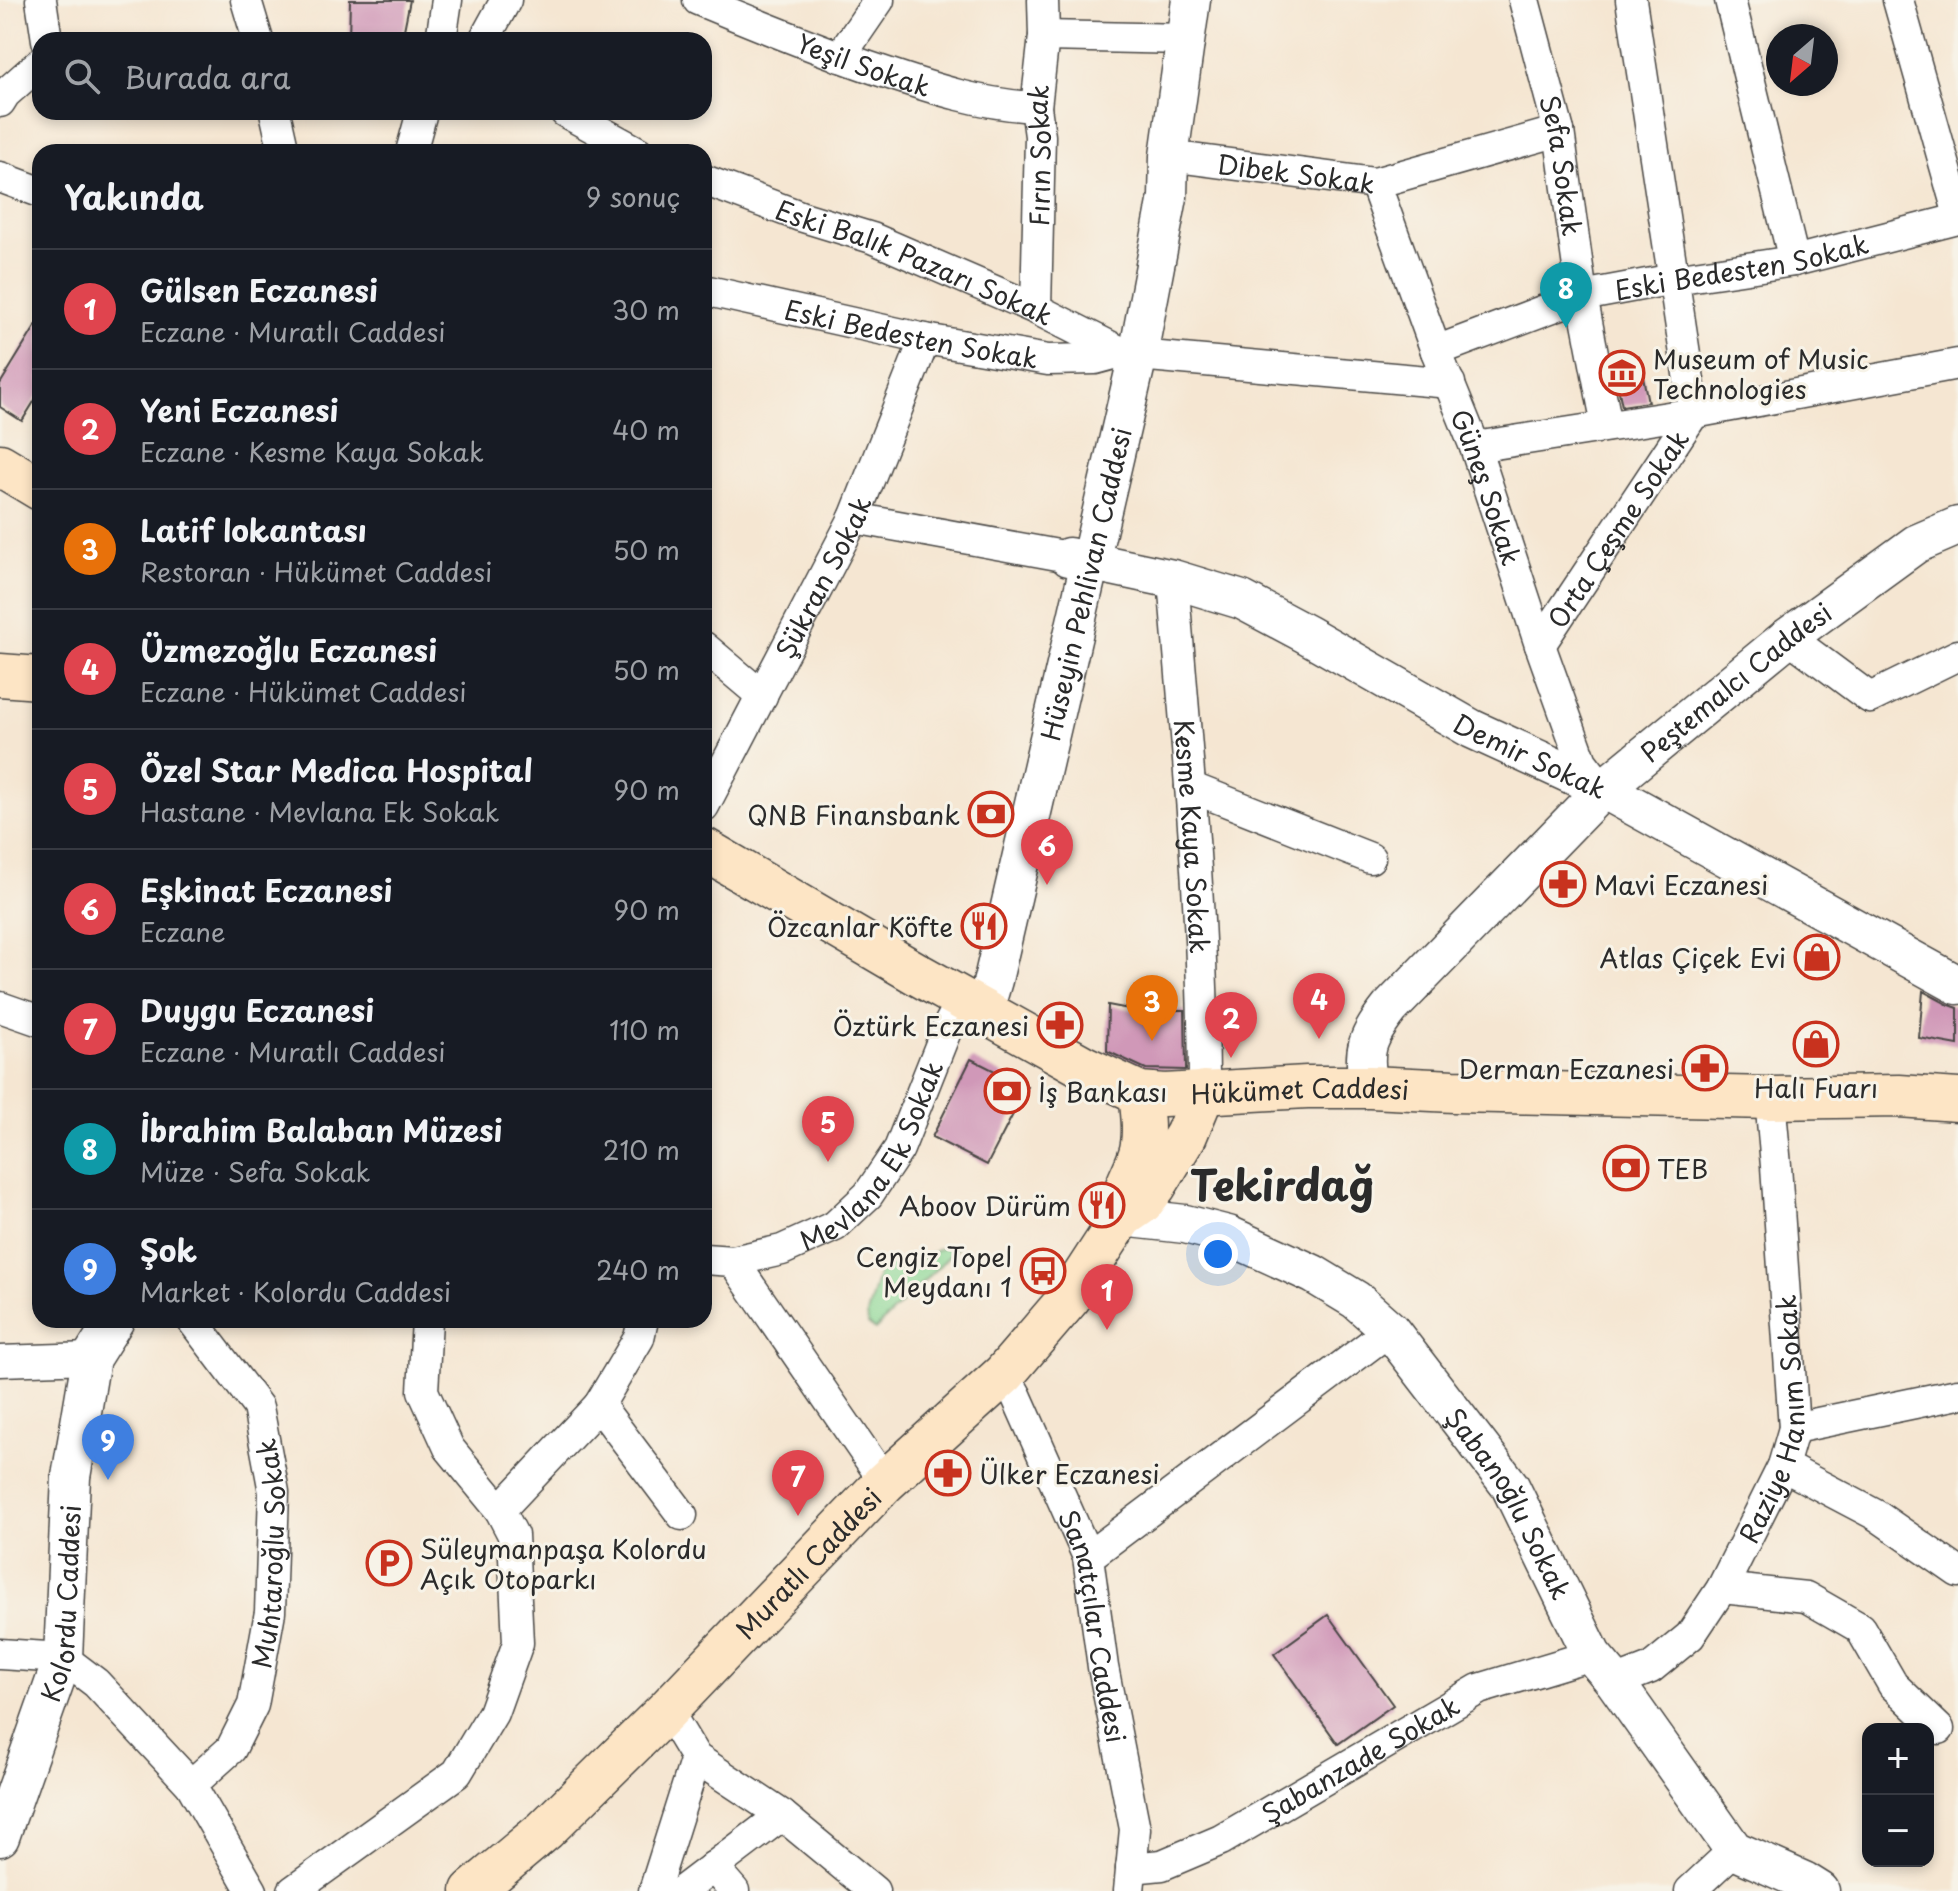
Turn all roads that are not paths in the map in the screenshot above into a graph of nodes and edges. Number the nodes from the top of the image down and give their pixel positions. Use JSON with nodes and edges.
{"nodes":[{"id":1,"x":41,"y":0,"type":"edge"},
{"id":2,"x":246,"y":0,"type":"edge"},
{"id":3,"x":447,"y":0,"type":"edge"},
{"id":4,"x":506,"y":0,"type":"edge"},
{"id":5,"x":879,"y":0,"type":"edge"},
{"id":6,"x":1043,"y":0,"type":"edge"},
{"id":7,"x":1191,"y":0,"type":"edge"},
{"id":8,"x":1524,"y":0,"type":"edge"},
{"id":9,"x":1631,"y":0,"type":"edge"},
{"id":10,"x":1730,"y":0,"type":"edge"},
{"id":11,"x":1898,"y":0,"type":"edge"},
{"id":12,"x":700,"y":1,"type":"edge"},
{"id":13,"x":46,"y":32,"type":"edge"},
{"id":14,"x":256,"y":32,"type":"edge"},
{"id":15,"x":442,"y":32,"type":"edge"},
{"id":16,"x":488,"y":32,"type":"edge"},
{"id":17,"x":1044,"y":36,"type":"junction"},
{"id":18,"x":1186,"y":39,"type":"junction"},
{"id":19,"x":840,"y":57,"type":"junction"},
{"id":20,"x":32,"y":70,"type":"edge"},
{"id":21,"x":0,"y":102,"type":"edge"},
{"id":22,"x":1036,"y":107,"type":"junction"},
{"id":23,"x":277,"y":120,"type":"edge"},
{"id":24,"x":420,"y":120,"type":"edge"},
{"id":25,"x":580,"y":120,"type":"edge"},
{"id":26,"x":1559,"y":131,"type":"junction"},
{"id":27,"x":282,"y":144,"type":"edge"},
{"id":28,"x":413,"y":144,"type":"edge"},
{"id":29,"x":623,"y":144,"type":"edge"},
{"id":30,"x":1169,"y":156,"type":"junction"},
{"id":31,"x":0,"y":177,"type":"edge"},
{"id":32,"x":712,"y":183,"type":"edge"},
{"id":33,"x":1375,"y":183,"type":"junction"},
{"id":34,"x":32,"y":189,"type":"edge"},
{"id":35,"x":1958,"y":212,"type":"edge"},
{"id":36,"x":1958,"y":219,"type":"edge"},
{"id":37,"x":1794,"y":261,"type":"junction"},
{"id":38,"x":1674,"y":279,"type":"junction"},
{"id":39,"x":712,"y":292,"type":"edge"},
{"id":40,"x":1582,"y":296,"type":"junction"},
{"id":41,"x":1036,"y":309,"type":"junction"},
{"id":42,"x":925,"y":339,"type":"junction"},
{"id":43,"x":1436,"y":351,"type":"junction"},
{"id":44,"x":1130,"y":354,"type":"junction"},
{"id":45,"x":1958,"y":364,"type":"edge"},
{"id":46,"x":1450,"y":383,"type":"junction"},
{"id":47,"x":1694,"y":413,"type":"junction"},
{"id":48,"x":1607,"y":426,"type":"junction"},
{"id":49,"x":1475,"y":447,"type":"junction"},
{"id":50,"x":0,"y":465,"type":"edge"},
{"id":51,"x":32,"y":484,"type":"edge"},
{"id":52,"x":854,"y":518,"type":"junction"},
{"id":53,"x":1958,"y":526,"type":"edge"},
{"id":54,"x":1079,"y":559,"type":"junction"},
{"id":55,"x":1173,"y":579,"type":"junction"},
{"id":56,"x":1788,"y":637,"type":"junction"},
{"id":57,"x":1540,"y":645,"type":"junction"},
{"id":58,"x":712,"y":654,"type":"edge"},
{"id":59,"x":1958,"y":655,"type":"edge"},
{"id":60,"x":0,"y":675,"type":"edge"},
{"id":61,"x":32,"y":677,"type":"edge"},
{"id":62,"x":762,"y":696,"type":"junction"},
{"id":63,"x":1190,"y":787,"type":"junction"},
{"id":64,"x":1603,"y":789,"type":"junction"},
{"id":65,"x":712,"y":791,"type":"edge"},
{"id":66,"x":712,"y":854,"type":"edge"},
{"id":67,"x":1370,"y":858,"type":"dead end"},
{"id":68,"x":1958,"y":985,"type":"edge"},
{"id":69,"x":973,"y":1004,"type":"junction"},
{"id":70,"x":0,"y":1007,"type":"edge"},
{"id":71,"x":32,"y":1018,"type":"edge"},
{"id":72,"x":1370,"y":1087,"type":"junction"},
{"id":73,"x":1204,"y":1092,"type":"junction"},
{"id":74,"x":1140,"y":1093,"type":"junction"},
{"id":75,"x":1770,"y":1098,"type":"junction"},
{"id":76,"x":1958,"y":1100,"type":"edge"},
{"id":77,"x":1122,"y":1217,"type":"junction"},
{"id":78,"x":718,"y":1260,"type":"edge"},
{"id":79,"x":110,"y":1328,"type":"edge"},
{"id":80,"x":198,"y":1328,"type":"edge"},
{"id":81,"x":427,"y":1328,"type":"edge"},
{"id":82,"x":641,"y":1328,"type":"edge"},
{"id":83,"x":1390,"y":1330,"type":"junction"},
{"id":84,"x":91,"y":1358,"type":"junction"},
{"id":85,"x":0,"y":1361,"type":"edge"},
{"id":86,"x":1004,"y":1374,"type":"junction"},
{"id":87,"x":1958,"y":1394,"type":"edge"},
{"id":88,"x":599,"y":1405,"type":"junction"},
{"id":89,"x":1794,"y":1428,"type":"junction"},
{"id":90,"x":1783,"y":1466,"type":"junction"},
{"id":91,"x":885,"y":1482,"type":"junction"},
{"id":92,"x":500,"y":1510,"type":"junction"},
{"id":93,"x":682,"y":1515,"type":"dead end"},
{"id":94,"x":1088,"y":1557,"type":"junction"},
{"id":95,"x":1958,"y":1572,"type":"edge"},
{"id":96,"x":1722,"y":1588,"type":"junction"},
{"id":97,"x":0,"y":1654,"type":"edge"},
{"id":98,"x":63,"y":1658,"type":"junction"},
{"id":99,"x":1604,"y":1669,"type":"junction"},
{"id":100,"x":667,"y":1710,"type":"junction"},
{"id":101,"x":1939,"y":1729,"type":"dead end"},
{"id":102,"x":696,"y":1758,"type":"junction"},
{"id":103,"x":191,"y":1785,"type":"junction"},
{"id":104,"x":782,"y":1815,"type":"junction"},
{"id":105,"x":0,"y":1837,"type":"edge"},
{"id":106,"x":1734,"y":1850,"type":"junction"},
{"id":107,"x":713,"y":1867,"type":"junction"},
{"id":108,"x":1130,"y":1880,"type":"edge"},
{"id":109,"x":252,"y":1891,"type":"edge"},
{"id":110,"x":293,"y":1891,"type":"edge"},
{"id":111,"x":472,"y":1891,"type":"edge"},
{"id":112,"x":654,"y":1891,"type":"edge"},
{"id":113,"x":682,"y":1891,"type":"edge"},
{"id":114,"x":734,"y":1891,"type":"edge"},
{"id":115,"x":874,"y":1891,"type":"edge"},
{"id":116,"x":1690,"y":1891,"type":"edge"},
{"id":117,"x":1820,"y":1891,"type":"edge"}],
"edges":[{"from":1,"to":13,"type":"street"},
{"from":2,"to":14,"type":"street"},
{"from":3,"to":15,"type":"street"},
{"from":4,"to":16,"type":"street"},
{"from":5,"to":19,"type":"street"},
{"from":6,"to":17,"type":"street","name":"Fırın Sokak"},
{"from":7,"to":18,"type":"street","name":"Hüseyin Pehlivan Caddesi"},
{"from":8,"to":26,"type":"street","name":"Sefa Sokak"},
{"from":9,"to":38,"type":"street"},
{"from":10,"to":37,"type":"street"},
{"from":11,"to":35,"type":"street"},
{"from":12,"to":19,"type":"street","name":"Yeşil Sokak"},
{"from":17,"to":18,"type":"street"},
{"from":17,"to":22,"type":"street","name":"Fırın Sokak"},
{"from":18,"to":30,"type":"street","name":"Hüseyin Pehlivan Caddesi"},
{"from":19,"to":22,"type":"street","name":"Yeşil Sokak"},
{"from":20,"to":21,"type":"street"},
{"from":22,"to":41,"type":"street","name":"Fırın Sokak"},
{"from":23,"to":27,"type":"street"},
{"from":24,"to":28,"type":"street"},
{"from":25,"to":29,"type":"street"},
{"from":26,"to":33,"type":"street","name":"Dibek Sokak"},
{"from":26,"to":40,"type":"street","name":"Sefa Sokak"},
{"from":30,"to":33,"type":"street","name":"Dibek Sokak"},
{"from":30,"to":44,"type":"street","name":"Hüseyin Pehlivan Caddesi"},
{"from":31,"to":34,"type":"street"},
{"from":32,"to":41,"type":"street","name":"Eski Balık Pazarı Sokak"},
{"from":33,"to":43,"type":"street","name":"Güneş Sokak"},
{"from":36,"to":37,"type":"street","name":"Eski Bedesten Sokak"},
{"from":37,"to":38,"type":"street","name":"Eski Bedesten Sokak"},
{"from":38,"to":40,"type":"street","name":"Eski Bedesten Sokak"},
{"from":38,"to":47,"type":"street"},
{"from":39,"to":42,"type":"street","name":"Eski Bedesten Sokak"},
{"from":40,"to":43,"type":"street","name":"Eski Bedesten Sokak"},
{"from":40,"to":48,"type":"street","name":"Sefa Sokak"},
{"from":41,"to":44,"type":"street","name":"Eski Balık Pazarı Sokak"},
{"from":42,"to":44,"type":"street","name":"Eski Bedesten Sokak"},
{"from":42,"to":52,"type":"street","name":"Şükran Sokak"},
{"from":43,"to":46,"type":"street","name":"Güneş Sokak"},
{"from":44,"to":46,"type":"street","name":"Eski Bedesten Sokak"},
{"from":44,"to":54,"type":"street","name":"Hüseyin Pehlivan Caddesi"},
{"from":45,"to":47,"type":"street"},
{"from":46,"to":49,"type":"street","name":"Güneş Sokak"},
{"from":47,"to":48,"type":"street"},
{"from":47,"to":57,"type":"street","name":"Orta Çeşme Sokak"},
{"from":48,"to":49,"type":"street"},
{"from":49,"to":57,"type":"street","name":"Güneş Sokak"},
{"from":50,"to":51,"type":"main road"},
{"from":52,"to":54,"type":"street","name":"Demir Sokak"},
{"from":52,"to":62,"type":"street","name":"Şükran Sokak"},
{"from":53,"to":56,"type":"street","name":"Peştemalcı Caddesi"},
{"from":54,"to":55,"type":"street","name":"Demir Sokak"},
{"from":54,"to":69,"type":"street","name":"Hüseyin Pehlivan Caddesi"},
{"from":55,"to":63,"type":"street","name":"Kesme Kaya Sokak"},
{"from":55,"to":64,"type":"street","name":"Demir Sokak"},
{"from":56,"to":59,"type":"street"},
{"from":56,"to":64,"type":"street","name":"Peştemalcı Caddesi"},
{"from":57,"to":64,"type":"street","name":"Güneş Sokak"},
{"from":58,"to":62,"type":"street"},
{"from":60,"to":61,"type":"main road"},
{"from":62,"to":65,"type":"street","name":"Şükran Sokak"},
{"from":63,"to":67,"type":"street"},
{"from":63,"to":73,"type":"street","name":"Kesme Kaya Sokak"},
{"from":64,"to":68,"type":"street","name":"Demir Sokak"},
{"from":64,"to":72,"type":"street","name":"Peştemalcı Caddesi"},
{"from":66,"to":69,"type":"main road","name":"Hükümet Caddesi"},
{"from":69,"to":74,"type":"main road","name":"Hükümet Caddesi"},
{"from":69,"to":78,"type":"street","name":"Mevlana Ek Sokak"},
{"from":70,"to":71,"type":"street"},
{"from":72,"to":73,"type":"main road","name":"Hükümet Caddesi"},
{"from":72,"to":75,"type":"main road","name":"Hükümet Caddesi"},
{"from":73,"to":74,"type":"main road","name":"Hükümet Caddesi"},
{"from":73,"to":77,"type":"main road","name":"Muratlı Caddesi"},
{"from":74,"to":77,"type":"main road","name":"Muratlı Caddesi"},
{"from":75,"to":76,"type":"main road","name":"Hükümet Caddesi"},
{"from":75,"to":89,"type":"street","name":"Raziye Hanım Sokak"},
{"from":77,"to":83,"type":"street","name":"Şabanoğlu Sokak"},
{"from":77,"to":86,"type":"main road","name":"Muratlı Caddesi"},
{"from":78,"to":91,"type":"street"},
{"from":79,"to":84,"type":"street","name":"Kolordu Caddesi"},
{"from":80,"to":103,"type":"street","name":"Muhtaroğlu Sokak"},
{"from":81,"to":92,"type":"street"},
{"from":82,"to":88,"type":"street"},
{"from":83,"to":94,"type":"street"},
{"from":83,"to":99,"type":"street","name":"Şabanoğlu Sokak"},
{"from":84,"to":85,"type":"street"},
{"from":84,"to":98,"type":"street","name":"Kolordu Caddesi"},
{"from":86,"to":91,"type":"main road","name":"Muratlı Caddesi"},
{"from":86,"to":94,"type":"street","name":"Sanatçılar Caddesi"},
{"from":87,"to":89,"type":"street"},
{"from":88,"to":92,"type":"street"},
{"from":88,"to":93,"type":"street"},
{"from":89,"to":90,"type":"street","name":"Raziye Hanım Sokak"},
{"from":90,"to":95,"type":"street"},
{"from":90,"to":96,"type":"street","name":"Raziye Hanım Sokak"},
{"from":91,"to":100,"type":"main road","name":"Muratlı Caddesi"},
{"from":92,"to":110,"type":"street"},
{"from":94,"to":108,"type":"street","name":"Sanatçılar Caddesi"},
{"from":96,"to":99,"type":"street","name":"Raziye Hanım Sokak"},
{"from":96,"to":101,"type":"street"},
{"from":97,"to":98,"type":"street"},
{"from":98,"to":103,"type":"street"},
{"from":98,"to":105,"type":"street","name":"Kolordu Caddesi"},
{"from":99,"to":106,"type":"street","name":"Şabanoğlu Sokak"},
{"from":99,"to":108,"type":"street","name":"Şabanzade Sokak"},
{"from":100,"to":102,"type":"street"},
{"from":100,"to":111,"type":"main road","name":"Muratlı Caddesi"},
{"from":102,"to":104,"type":"street"},
{"from":102,"to":112,"type":"street"},
{"from":103,"to":109,"type":"street"},
{"from":104,"to":107,"type":"street"},
{"from":104,"to":115,"type":"street"},
{"from":106,"to":116,"type":"street"},
{"from":106,"to":117,"type":"street"},
{"from":107,"to":113,"type":"street"},
{"from":107,"to":114,"type":"street"}]}
